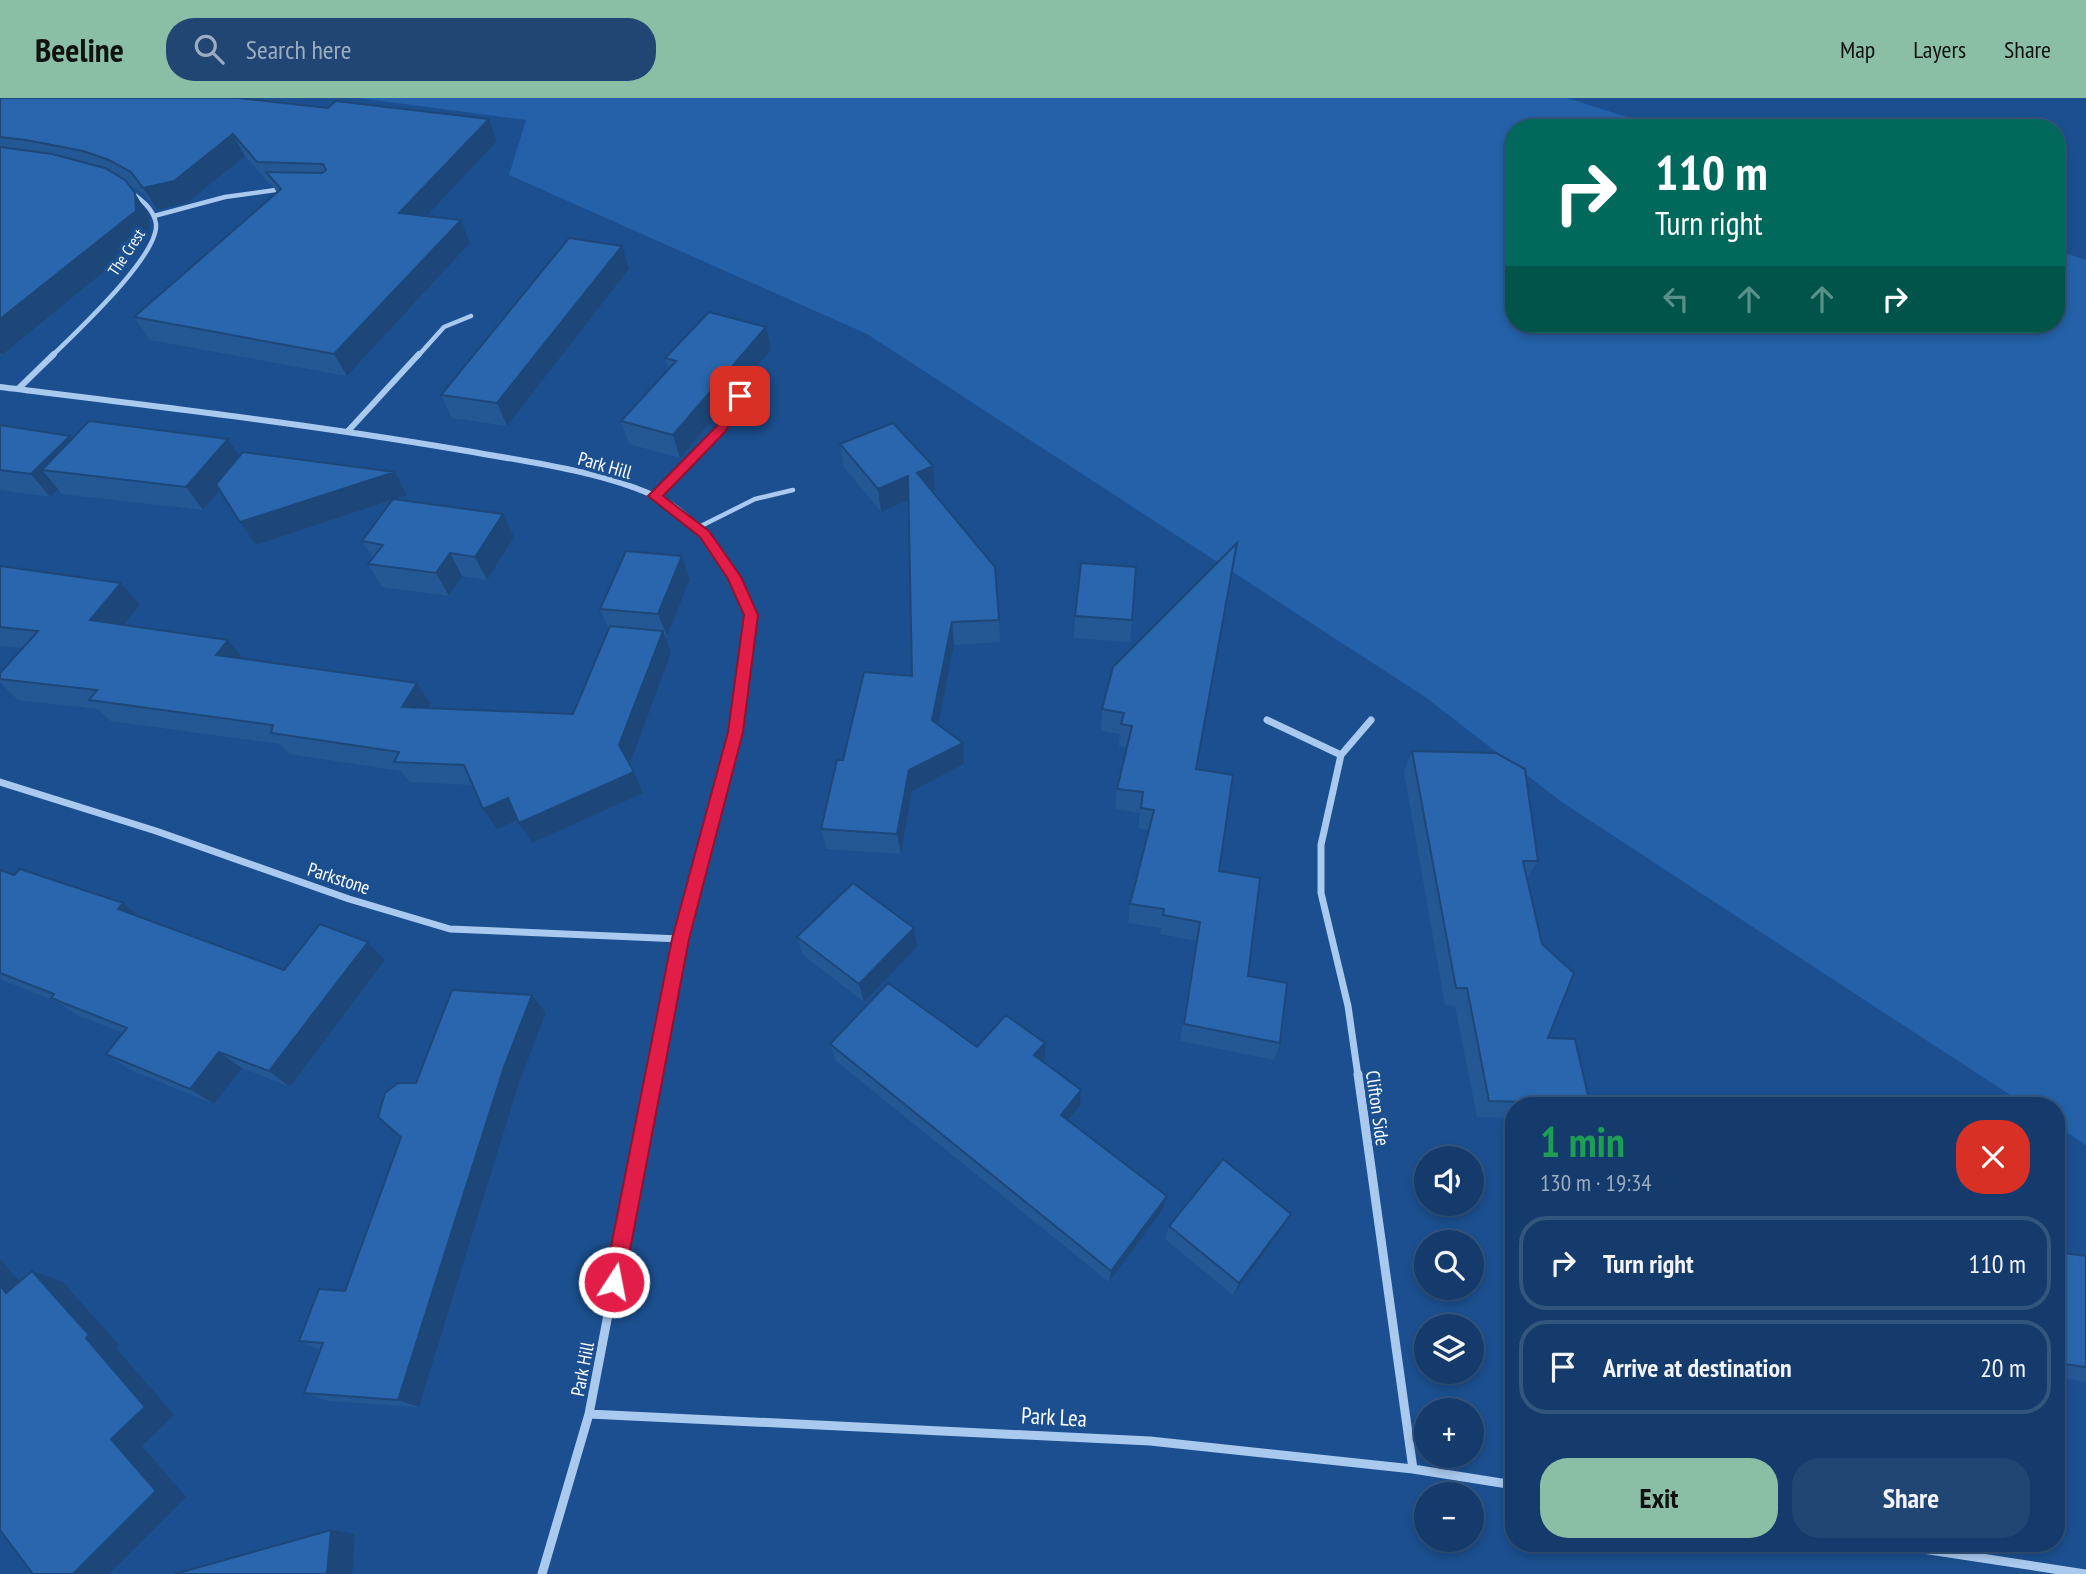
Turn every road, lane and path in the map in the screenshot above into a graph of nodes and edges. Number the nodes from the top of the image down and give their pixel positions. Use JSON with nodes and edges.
{"nodes":[{"id":1,"x":122,"y":186,"type":"edge"},
{"id":2,"x":289,"y":188,"type":"edge"},
{"id":3,"x":154,"y":216,"type":"junction"},
{"id":4,"x":471,"y":316,"type":"dead end"},
{"id":5,"x":0,"y":387,"type":"edge"},
{"id":6,"x":18,"y":389,"type":"junction"},
{"id":7,"x":740,"y":396,"type":"dead end"},
{"id":8,"x":348,"y":430,"type":"junction"},
{"id":9,"x":793,"y":490,"type":"dead end"},
{"id":10,"x":655,"y":496,"type":"junction"},
{"id":11,"x":697,"y":528,"type":"junction"},
{"id":12,"x":1267,"y":720,"type":"dead end"},
{"id":13,"x":1371,"y":720,"type":"dead end"},
{"id":14,"x":1341,"y":755,"type":"junction"},
{"id":15,"x":0,"y":782,"type":"edge"},
{"id":16,"x":680,"y":939,"type":"junction"},
{"id":17,"x":589,"y":1414,"type":"junction"},
{"id":18,"x":1413,"y":1469,"type":"junction"},
{"id":19,"x":1505,"y":1484,"type":"edge"},
{"id":20,"x":1942,"y":1552,"type":"edge"},
{"id":21,"x":542,"y":1574,"type":"edge"},
{"id":22,"x":2086,"y":1574,"type":"edge"}],
"edges":[{"from":1,"to":3,"type":"street","name":"The Crest"},
{"from":2,"to":3,"type":"street"},
{"from":3,"to":6,"type":"street","name":"The Crest"},
{"from":4,"to":8,"type":"street"},
{"from":5,"to":6,"type":"street","name":"Park Hill"},
{"from":6,"to":8,"type":"street","name":"Park Hill"},
{"from":7,"to":10,"type":"lane"},
{"from":8,"to":10,"type":"street","name":"Park Hill"},
{"from":9,"to":11,"type":"lane"},
{"from":10,"to":11,"type":"street","name":"Park Hill"},
{"from":11,"to":16,"type":"street","name":"Park Hill"},
{"from":12,"to":14,"type":"street"},
{"from":13,"to":14,"type":"street","name":"Clifton Side"},
{"from":14,"to":18,"type":"street","name":"Clifton Side"},
{"from":15,"to":16,"type":"street","name":"Parkstone"},
{"from":16,"to":17,"type":"street","name":"Park Hill"},
{"from":17,"to":18,"type":"street","name":"Park Lea"},
{"from":17,"to":21,"type":"street","name":"Park Hill"},
{"from":18,"to":19,"type":"street","name":"Park Lea"},
{"from":20,"to":22,"type":"street"}]}
